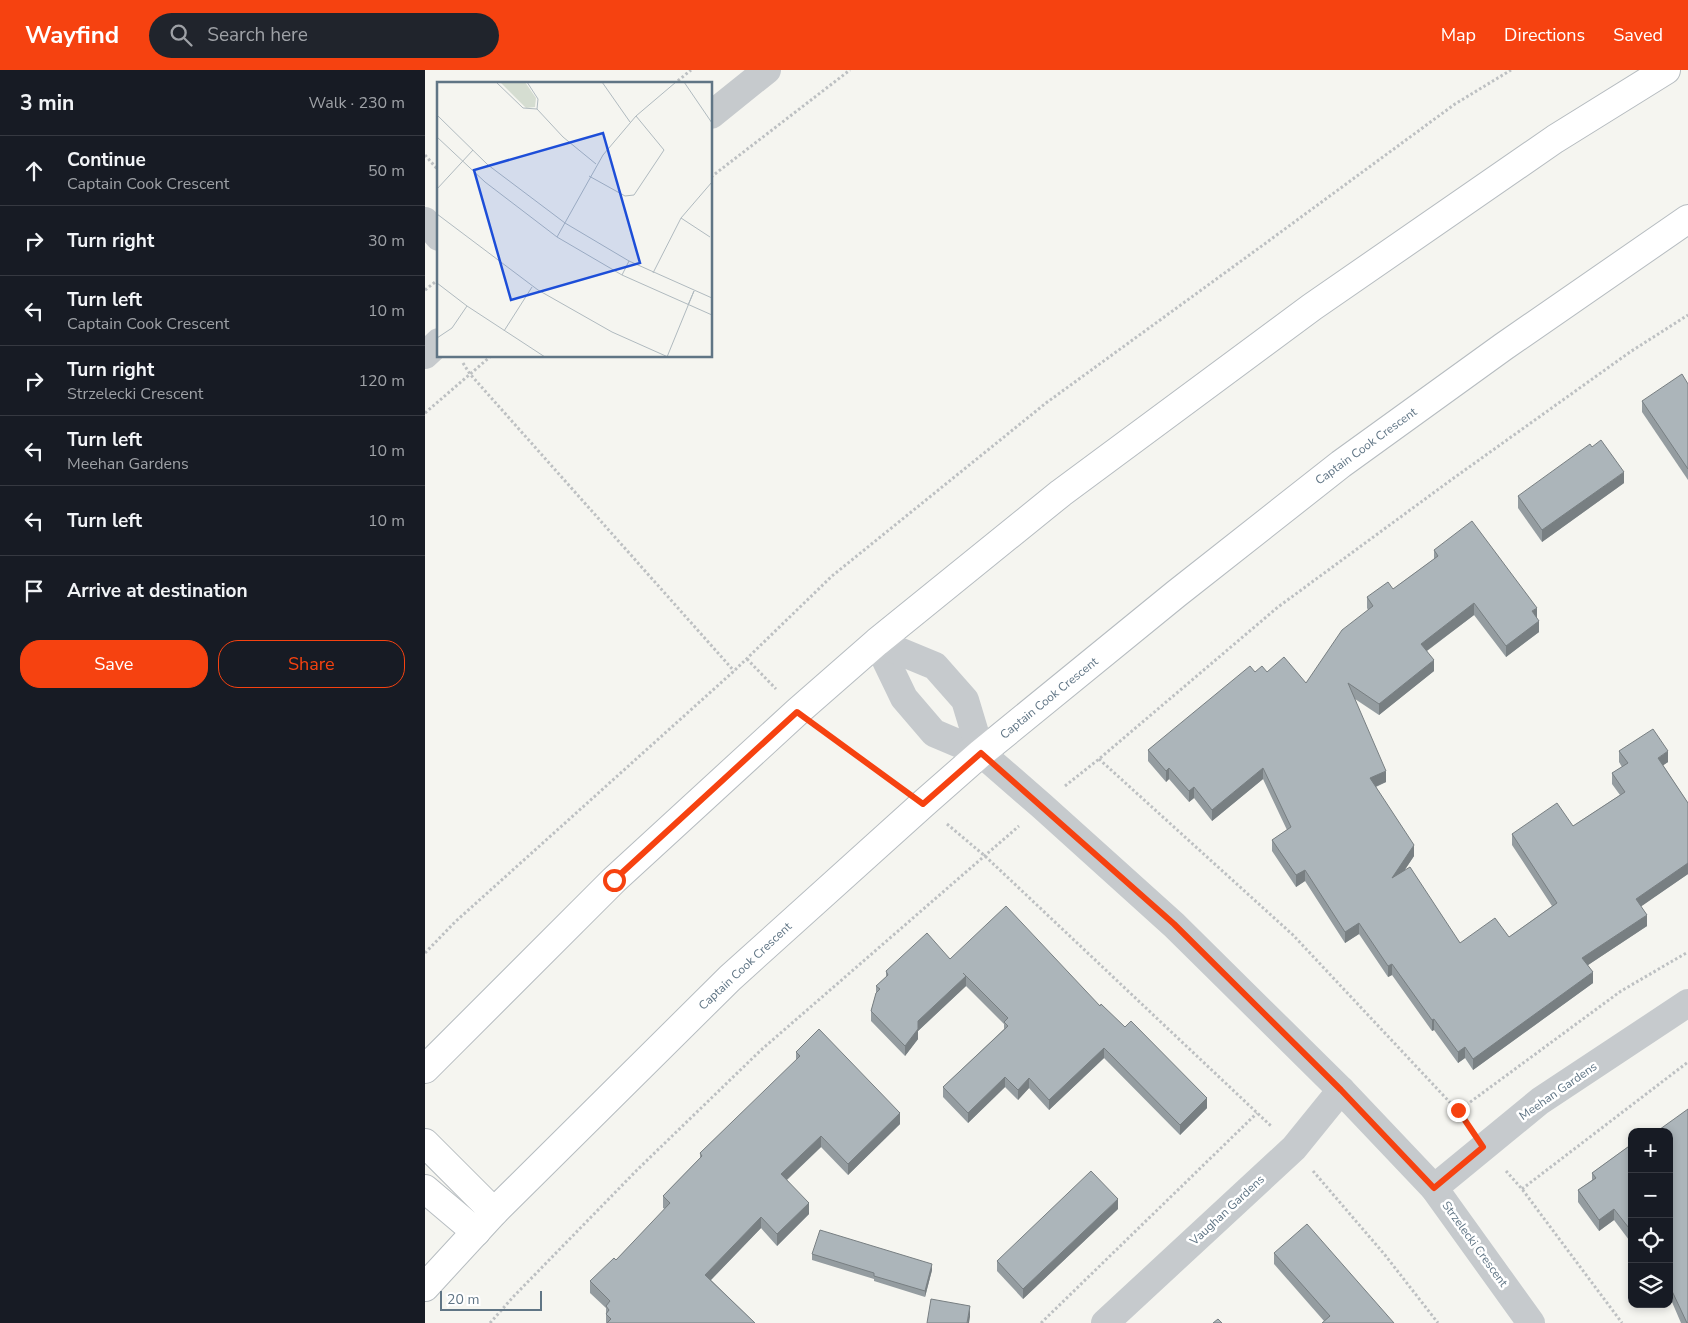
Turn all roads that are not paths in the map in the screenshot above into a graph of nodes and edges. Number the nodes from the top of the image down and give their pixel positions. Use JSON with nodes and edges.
{"nodes":[{"id":1,"x":767,"y":70,"type":"edge"},
{"id":2,"x":1666,"y":70,"type":"edge"},
{"id":3,"x":713,"y":113,"type":"edge"},
{"id":4,"x":1688,"y":219,"type":"edge"},
{"id":5,"x":425,"y":221,"type":"edge"},
{"id":6,"x":437,"y":235,"type":"edge"},
{"id":7,"x":437,"y":344,"type":"edge"},
{"id":8,"x":425,"y":355,"type":"edge"},
{"id":9,"x":877,"y":642,"type":"junction"},
{"id":10,"x":981,"y":753,"type":"junction"},
{"id":11,"x":1688,"y":1003,"type":"edge"},
{"id":12,"x":425,"y":1069,"type":"edge"},
{"id":13,"x":1341,"y":1090,"type":"junction"},
{"id":14,"x":425,"y":1143,"type":"edge"},
{"id":15,"x":1434,"y":1188,"type":"junction"},
{"id":16,"x":425,"y":1189,"type":"edge"},
{"id":17,"x":485,"y":1222,"type":"junction"},
{"id":18,"x":425,"y":1287,"type":"edge"},
{"id":19,"x":1105,"y":1323,"type":"edge"},
{"id":20,"x":1531,"y":1323,"type":"edge"}],
"edges":[{"from":1,"to":3,"type":"street"},
{"from":2,"to":9,"type":"main road"},
{"from":4,"to":10,"type":"main road","name":"Captain Cook Crescent"},
{"from":5,"to":6,"type":"street"},
{"from":7,"to":8,"type":"street"},
{"from":9,"to":10,"type":"street","name":"Strzelecki Crescent"},
{"from":9,"to":10,"type":"street"},
{"from":9,"to":12,"type":"main road"},
{"from":10,"to":13,"type":"street","name":"Strzelecki Crescent"},
{"from":10,"to":17,"type":"main road","name":"Captain Cook Crescent"},
{"from":11,"to":15,"type":"street","name":"Meehan Gardens"},
{"from":13,"to":15,"type":"street","name":"Strzelecki Crescent"},
{"from":13,"to":19,"type":"street","name":"Vaughan Gardens"},
{"from":14,"to":17,"type":"main road"},
{"from":15,"to":20,"type":"street","name":"Strzelecki Crescent"},
{"from":16,"to":17,"type":"main road"},
{"from":17,"to":18,"type":"main road","name":"Captain Cook Crescent"}]}
